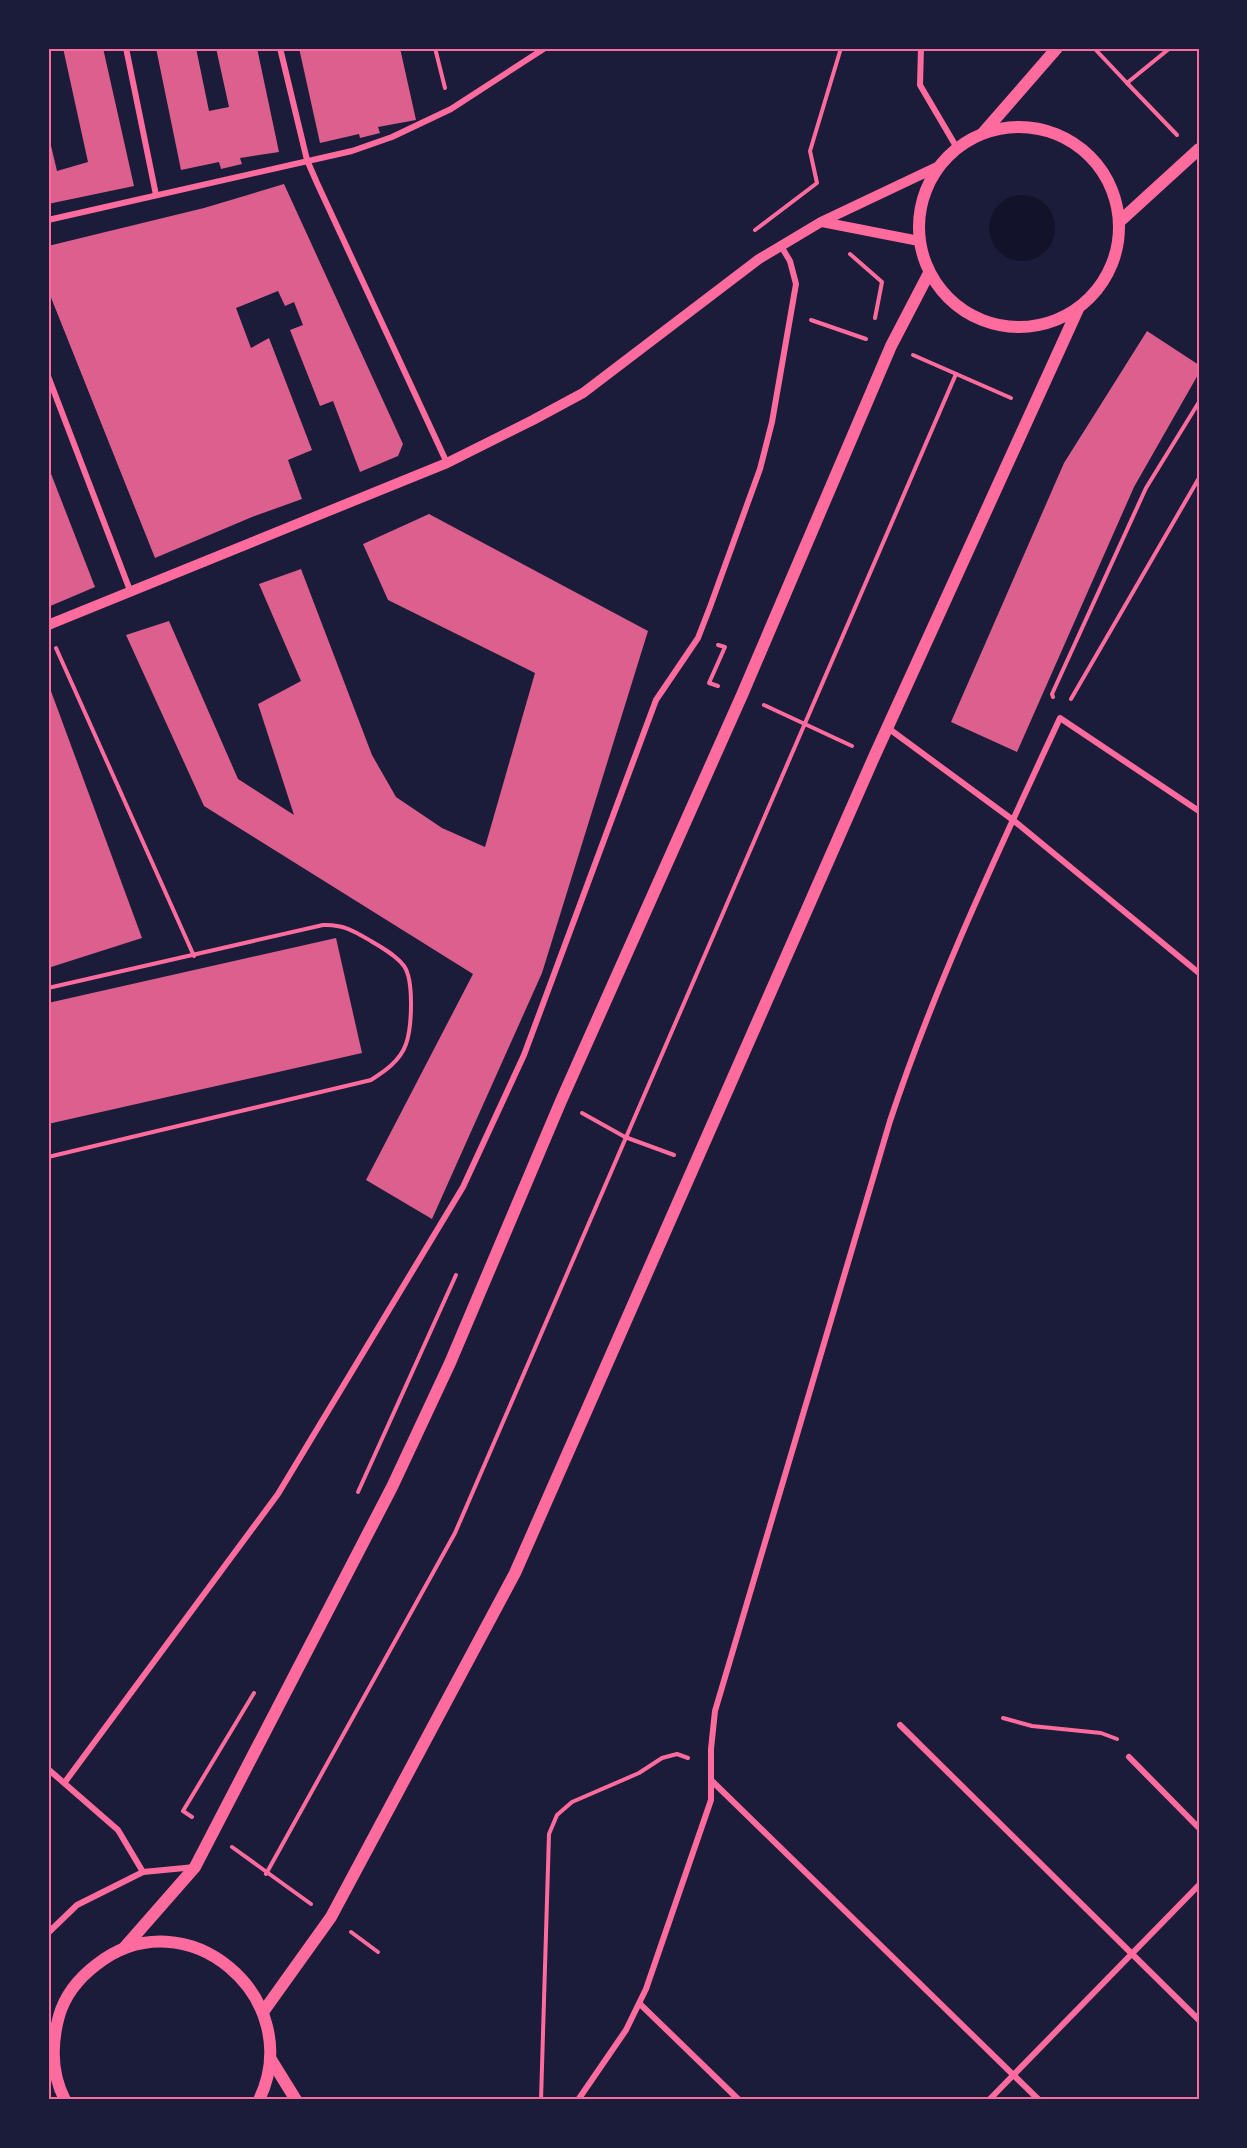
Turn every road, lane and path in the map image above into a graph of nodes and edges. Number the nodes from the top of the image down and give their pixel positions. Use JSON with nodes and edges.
{"nodes":[{"id":1,"x":126,"y":48,"type":"edge"},
{"id":2,"x":280,"y":48,"type":"edge"},
{"id":3,"x":435,"y":48,"type":"edge"},
{"id":4,"x":545,"y":48,"type":"edge"},
{"id":5,"x":841,"y":48,"type":"edge"},
{"id":6,"x":921,"y":48,"type":"edge"},
{"id":7,"x":1057,"y":48,"type":"edge"},
{"id":8,"x":1094,"y":48,"type":"edge"},
{"id":9,"x":1170,"y":48,"type":"edge"},
{"id":10,"x":1127,"y":83,"type":"junction"},
{"id":11,"x":451,"y":109,"type":"junction"},
{"id":12,"x":983,"y":133,"type":"junction"},
{"id":13,"x":957,"y":148,"type":"junction"},
{"id":14,"x":1197,"y":151,"type":"edge"},
{"id":15,"x":307,"y":160,"type":"junction"},
{"id":16,"x":937,"y":167,"type":"junction"},
{"id":17,"x":156,"y":195,"type":"junction"},
{"id":18,"x":48,"y":220,"type":"edge"},
{"id":19,"x":821,"y":222,"type":"junction"},
{"id":20,"x":1119,"y":222,"type":"junction"},
{"id":21,"x":920,"y":242,"type":"junction"},
{"id":22,"x":781,"y":246,"type":"junction"},
{"id":23,"x":766,"y":255,"type":"junction"},
{"id":24,"x":929,"y":273,"type":"junction"},
{"id":25,"x":1078,"y":309,"type":"junction"},
{"id":26,"x":956,"y":374,"type":"dead end"},
{"id":27,"x":48,"y":376,"type":"edge"},
{"id":28,"x":1199,"y":402,"type":"edge"},
{"id":29,"x":447,"y":463,"type":"junction"},
{"id":30,"x":1199,"y":478,"type":"edge"},
{"id":31,"x":131,"y":593,"type":"junction"},
{"id":32,"x":48,"y":625,"type":"edge"},
{"id":33,"x":53,"y":641,"type":"dead end"},
{"id":34,"x":1060,"y":718,"type":"junction"},
{"id":35,"x":804,"y":723,"type":"junction"},
{"id":36,"x":888,"y":728,"type":"junction"},
{"id":37,"x":874,"y":757,"type":"junction"},
{"id":38,"x":1199,"y":812,"type":"edge"},
{"id":39,"x":1013,"y":820,"type":"junction"},
{"id":40,"x":194,"y":956,"type":"junction"},
{"id":41,"x":1199,"y":973,"type":"edge"},
{"id":42,"x":48,"y":988,"type":"edge"},
{"id":43,"x":561,"y":1101,"type":"junction"},
{"id":44,"x":625,"y":1137,"type":"junction"},
{"id":45,"x":48,"y":1157,"type":"edge"},
{"id":46,"x":697,"y":1163,"type":"junction"},
{"id":47,"x":1003,"y":1718,"type":"dead end"},
{"id":48,"x":900,"y":1725,"type":"dead end"},
{"id":49,"x":1129,"y":1757,"type":"joint"},
{"id":50,"x":712,"y":1765,"type":"junction"},
{"id":51,"x":48,"y":1769,"type":"edge"},
{"id":52,"x":65,"y":1782,"type":"junction"},
{"id":53,"x":713,"y":1782,"type":"junction"},
{"id":54,"x":1199,"y":1828,"type":"edge"},
{"id":55,"x":213,"y":1832,"type":"junction"},
{"id":56,"x":195,"y":1867,"type":"junction"},
{"id":57,"x":143,"y":1872,"type":"junction"},
{"id":58,"x":266,"y":1874,"type":"junction"},
{"id":59,"x":1199,"y":1885,"type":"edge"},
{"id":60,"x":331,"y":1917,"type":"junction"},
{"id":61,"x":48,"y":1934,"type":"edge"},
{"id":62,"x":124,"y":1948,"type":"junction"},
{"id":63,"x":378,"y":1952,"type":"dead end"},
{"id":64,"x":1131,"y":1954,"type":"junction"},
{"id":65,"x":640,"y":2004,"type":"junction"},
{"id":66,"x":263,"y":2012,"type":"junction"},
{"id":67,"x":1199,"y":2020,"type":"edge"},
{"id":68,"x":270,"y":2058,"type":"junction"},
{"id":69,"x":1014,"y":2075,"type":"junction"},
{"id":70,"x":52,"y":2076,"type":"edge"},
{"id":71,"x":60,"y":2097,"type":"edge"},
{"id":72,"x":259,"y":2100,"type":"edge"},
{"id":73,"x":296,"y":2100,"type":"edge"},
{"id":74,"x":541,"y":2100,"type":"edge"},
{"id":75,"x":578,"y":2100,"type":"edge"},
{"id":76,"x":739,"y":2100,"type":"edge"},
{"id":77,"x":989,"y":2100,"type":"edge"},
{"id":78,"x":1039,"y":2100,"type":"edge"}],
"edges":[{"from":1,"to":17,"type":"street"},
{"from":2,"to":15,"type":"street"},
{"from":3,"to":11,"type":"path"},
{"from":4,"to":11,"type":"street"},
{"from":5,"to":23,"type":"path"},
{"from":6,"to":13,"type":"street"},
{"from":7,"to":12,"type":"main road"},
{"from":8,"to":10,"type":"path"},
{"from":9,"to":10,"type":"path"},
{"from":10,"to":14,"type":"path"},
{"from":11,"to":15,"type":"street"},
{"from":12,"to":13,"type":"main road"},
{"from":12,"to":20,"type":"main road"},
{"from":13,"to":16,"type":"main road"},
{"from":14,"to":20,"type":"main road"},
{"from":15,"to":17,"type":"street"},
{"from":15,"to":29,"type":"street"},
{"from":16,"to":19,"type":"street"},
{"from":16,"to":21,"type":"main road"},
{"from":17,"to":18,"type":"street"},
{"from":19,"to":21,"type":"street"},
{"from":19,"to":22,"type":"street"},
{"from":20,"to":25,"type":"main road"},
{"from":21,"to":24,"type":"main road"},
{"from":22,"to":23,"type":"street"},
{"from":22,"to":52,"type":"street"},
{"from":23,"to":29,"type":"street"},
{"from":24,"to":25,"type":"main road"},
{"from":24,"to":43,"type":"main road"},
{"from":25,"to":36,"type":"main road"},
{"from":26,"to":35,"type":"path"},
{"from":27,"to":31,"type":"street"},
{"from":28,"to":34,"type":"path"},
{"from":29,"to":31,"type":"street"},
{"from":30,"to":34,"type":"path"},
{"from":31,"to":32,"type":"street"},
{"from":33,"to":40,"type":"path"},
{"from":34,"to":38,"type":"street"},
{"from":34,"to":39,"type":"street"},
{"from":35,"to":37,"type":"path"},
{"from":35,"to":44,"type":"path"},
{"from":36,"to":37,"type":"main road"},
{"from":36,"to":39,"type":"street"},
{"from":37,"to":46,"type":"main road"},
{"from":39,"to":41,"type":"street"},
{"from":39,"to":50,"type":"street"},
{"from":40,"to":42,"type":"path"},
{"from":40,"to":45,"type":"path"},
{"from":43,"to":44,"type":"path"},
{"from":43,"to":55,"type":"main road"},
{"from":44,"to":46,"type":"path"},
{"from":44,"to":58,"type":"path"},
{"from":46,"to":60,"type":"main road"},
{"from":47,"to":49,"type":"path"},
{"from":48,"to":64,"type":"street"},
{"from":49,"to":54,"type":"street"},
{"from":50,"to":53,"type":"street"},
{"from":50,"to":74,"type":"path"},
{"from":51,"to":52,"type":"street"},
{"from":52,"to":57,"type":"street"},
{"from":53,"to":65,"type":"street"},
{"from":53,"to":69,"type":"street"},
{"from":55,"to":56,"type":"main road"},
{"from":55,"to":58,"type":"path"},
{"from":56,"to":57,"type":"street"},
{"from":56,"to":62,"type":"main road"},
{"from":57,"to":61,"type":"street"},
{"from":58,"to":60,"type":"path"},
{"from":59,"to":64,"type":"street"},
{"from":60,"to":63,"type":"path"},
{"from":60,"to":66,"type":"main road"},
{"from":62,"to":66,"type":"main road"},
{"from":62,"to":70,"type":"main road"},
{"from":64,"to":67,"type":"street"},
{"from":64,"to":69,"type":"street"},
{"from":65,"to":75,"type":"street"},
{"from":65,"to":76,"type":"street"},
{"from":66,"to":68,"type":"main road"},
{"from":68,"to":72,"type":"main road"},
{"from":68,"to":73,"type":"main road"},
{"from":69,"to":77,"type":"street"},
{"from":69,"to":78,"type":"street"},
{"from":70,"to":71,"type":"main road"}]}
